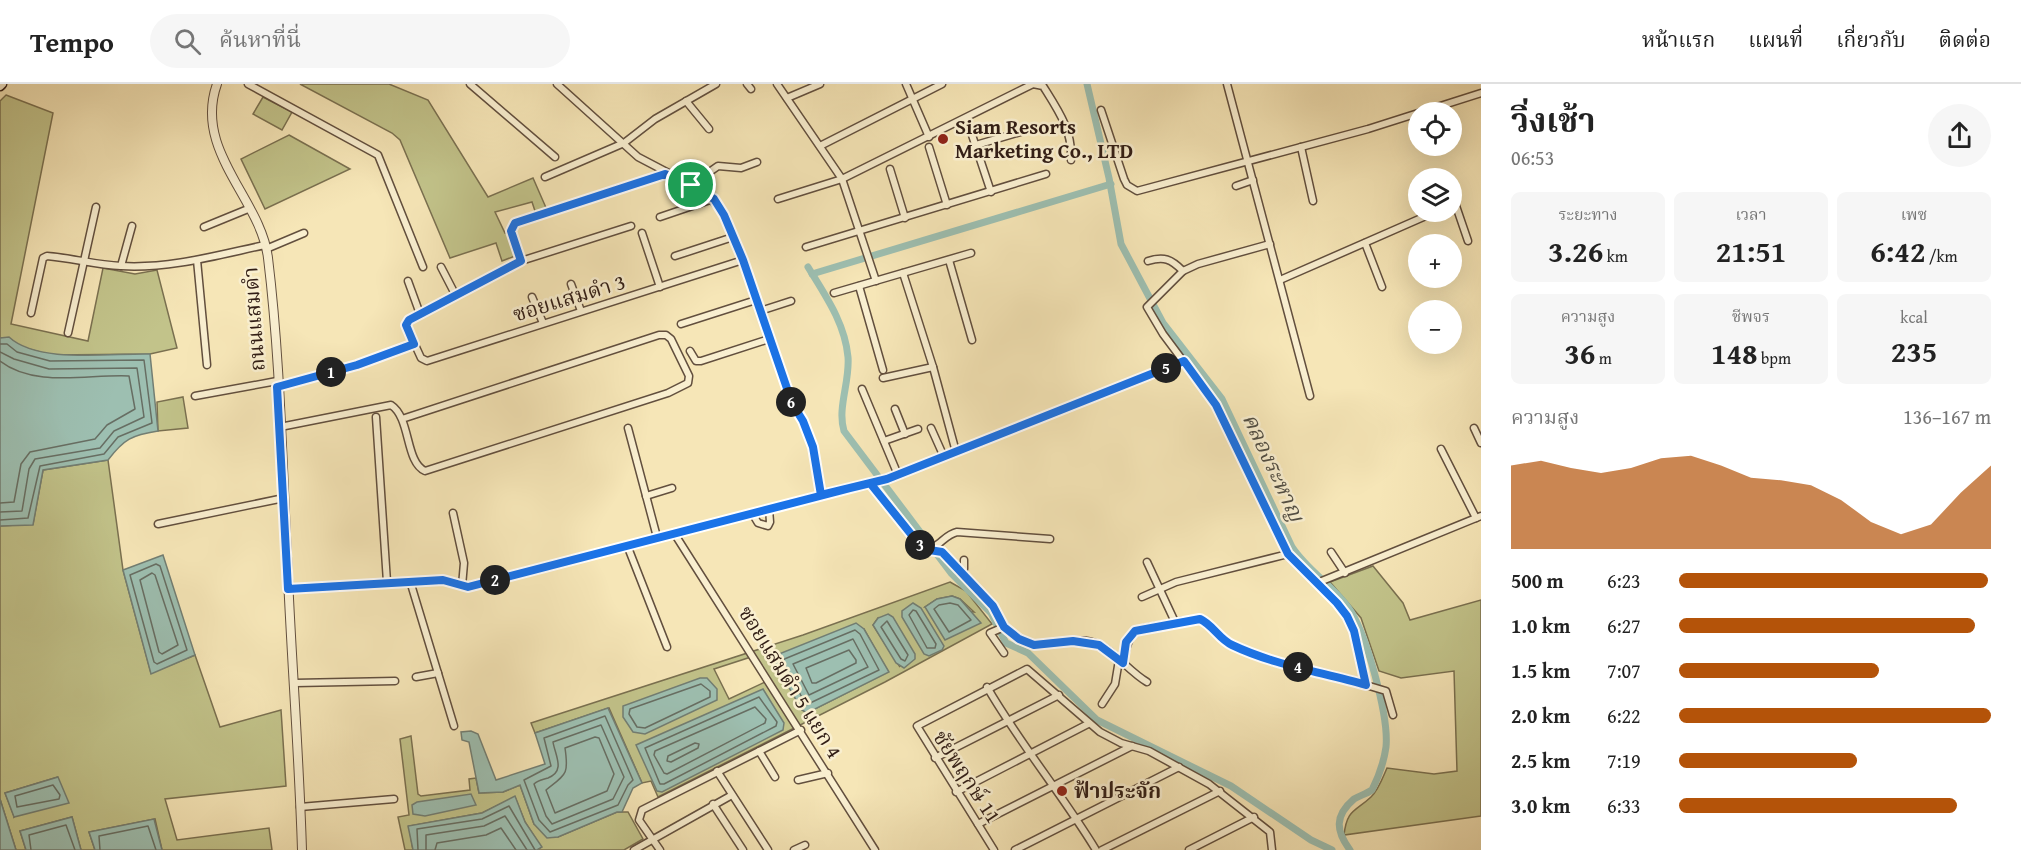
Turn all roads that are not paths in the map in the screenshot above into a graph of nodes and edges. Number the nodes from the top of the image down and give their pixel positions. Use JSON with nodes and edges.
{"nodes":[{"id":1,"x":217,"y":84,"type":"edge"},
{"id":2,"x":248,"y":84,"type":"edge"},
{"id":3,"x":470,"y":84,"type":"edge"},
{"id":4,"x":557,"y":84,"type":"edge"},
{"id":5,"x":716,"y":84,"type":"edge"},
{"id":6,"x":777,"y":84,"type":"edge"},
{"id":7,"x":820,"y":84,"type":"edge"},
{"id":8,"x":906,"y":84,"type":"edge"},
{"id":9,"x":942,"y":84,"type":"edge"},
{"id":10,"x":1227,"y":84,"type":"edge"},
{"id":11,"x":1481,"y":93,"type":"edge"},
{"id":12,"x":787,"y":98,"type":"junction"},
{"id":13,"x":912,"y":99,"type":"junction"},
{"id":14,"x":686,"y":101,"type":"junction"},
{"id":15,"x":1101,"y":110,"type":"dead end"},
{"id":16,"x":709,"y":129,"type":"dead end"},
{"id":17,"x":1027,"y":130,"type":"dead end"},
{"id":18,"x":972,"y":135,"type":"dead end"},
{"id":19,"x":929,"y":137,"type":"junction"},
{"id":20,"x":624,"y":143,"type":"junction"},
{"id":21,"x":820,"y":146,"type":"junction"},
{"id":22,"x":976,"y":146,"type":"junction"},
{"id":23,"x":929,"y":147,"type":"dead end"},
{"id":24,"x":1300,"y":147,"type":"junction"},
{"id":25,"x":555,"y":157,"type":"dead end"},
{"id":26,"x":1071,"y":160,"type":"dead end"},
{"id":27,"x":757,"y":162,"type":"dead end"},
{"id":28,"x":1248,"y":162,"type":"junction"},
{"id":29,"x":890,"y":170,"type":"dead end"},
{"id":30,"x":665,"y":174,"type":"junction"},
{"id":31,"x":1046,"y":174,"type":"dead end"},
{"id":32,"x":545,"y":177,"type":"dead end"},
{"id":33,"x":842,"y":179,"type":"junction"},
{"id":34,"x":1253,"y":180,"type":"junction"},
{"id":35,"x":691,"y":185,"type":"junction"},
{"id":36,"x":1236,"y":186,"type":"dead end"},
{"id":37,"x":991,"y":192,"type":"junction"},
{"id":38,"x":714,"y":199,"type":"junction"},
{"id":39,"x":778,"y":200,"type":"dead end"},
{"id":40,"x":1313,"y":201,"type":"dead end"},
{"id":41,"x":947,"y":205,"type":"junction"},
{"id":42,"x":96,"y":207,"type":"dead end"},
{"id":43,"x":248,"y":209,"type":"junction"},
{"id":44,"x":660,"y":217,"type":"dead end"},
{"id":45,"x":905,"y":218,"type":"junction"},
{"id":46,"x":1412,"y":222,"type":"edge"},
{"id":47,"x":1462,"y":222,"type":"edge"},
{"id":48,"x":132,"y":226,"type":"dead end"},
{"id":49,"x":631,"y":226,"type":"dead end"},
{"id":50,"x":204,"y":227,"type":"dead end"},
{"id":51,"x":860,"y":230,"type":"junction"},
{"id":52,"x":304,"y":233,"type":"dead end"},
{"id":53,"x":642,"y":233,"type":"dead end"},
{"id":54,"x":733,"y":237,"type":"junction"},
{"id":55,"x":1468,"y":241,"type":"dead end"},
{"id":56,"x":1365,"y":243,"type":"junction"},
{"id":57,"x":1270,"y":244,"type":"junction"},
{"id":58,"x":265,"y":247,"type":"junction"},
{"id":59,"x":806,"y":247,"type":"dead end"},
{"id":60,"x":971,"y":253,"type":"dead end"},
{"id":61,"x":675,"y":256,"type":"dead end"},
{"id":62,"x":197,"y":260,"type":"junction"},
{"id":63,"x":743,"y":260,"type":"junction"},
{"id":64,"x":949,"y":260,"type":"junction"},
{"id":65,"x":84,"y":261,"type":"junction"},
{"id":66,"x":521,"y":261,"type":"junction"},
{"id":67,"x":1148,"y":261,"type":"dead end"},
{"id":68,"x":121,"y":266,"type":"junction"},
{"id":69,"x":423,"y":267,"type":"dead end"},
{"id":70,"x":441,"y":267,"type":"dead end"},
{"id":71,"x":1183,"y":271,"type":"junction"},
{"id":72,"x":903,"y":273,"type":"junction"},
{"id":73,"x":1280,"y":280,"type":"junction"},
{"id":74,"x":408,"y":281,"type":"dead end"},
{"id":75,"x":876,"y":281,"type":"junction"},
{"id":76,"x":571,"y":284,"type":"dead end"},
{"id":77,"x":859,"y":286,"type":"junction"},
{"id":78,"x":660,"y":287,"type":"junction"},
{"id":79,"x":1382,"y":287,"type":"dead end"},
{"id":80,"x":834,"y":293,"type":"dead end"},
{"id":81,"x":456,"y":296,"type":"junction"},
{"id":82,"x":532,"y":297,"type":"dead end"},
{"id":83,"x":756,"y":300,"type":"junction"},
{"id":84,"x":791,"y":301,"type":"dead end"},
{"id":85,"x":581,"y":311,"type":"junction"},
{"id":86,"x":760,"y":311,"type":"junction"},
{"id":87,"x":32,"y":313,"type":"dead end"},
{"id":88,"x":420,"y":314,"type":"junction"},
{"id":89,"x":543,"y":323,"type":"junction"},
{"id":90,"x":681,"y":324,"type":"dead end"},
{"id":91,"x":68,"y":333,"type":"dead end"},
{"id":92,"x":769,"y":339,"type":"junction"},
{"id":93,"x":972,"y":340,"type":"dead end"},
{"id":94,"x":414,"y":344,"type":"junction"},
{"id":95,"x":690,"y":351,"type":"dead end"},
{"id":96,"x":1184,"y":361,"type":"junction"},
{"id":97,"x":207,"y":365,"type":"dead end"},
{"id":98,"x":933,"y":367,"type":"junction"},
{"id":99,"x":883,"y":370,"type":"dead end"},
{"id":100,"x":883,"y":378,"type":"dead end"},
{"id":101,"x":277,"y":384,"type":"junction"},
{"id":102,"x":862,"y":389,"type":"dead end"},
{"id":103,"x":195,"y":396,"type":"dead end"},
{"id":104,"x":1310,"y":396,"type":"dead end"},
{"id":105,"x":895,"y":409,"type":"dead end"},
{"id":106,"x":376,"y":417,"type":"dead end"},
{"id":107,"x":402,"y":419,"type":"junction"},
{"id":108,"x":280,"y":427,"type":"junction"},
{"id":109,"x":628,"y":428,"type":"dead end"},
{"id":110,"x":931,"y":428,"type":"dead end"},
{"id":111,"x":1474,"y":428,"type":"dead end"},
{"id":112,"x":918,"y":429,"type":"dead end"},
{"id":113,"x":905,"y":434,"type":"junction"},
{"id":114,"x":884,"y":441,"type":"junction"},
{"id":115,"x":1481,"y":443,"type":"edge"},
{"id":116,"x":1441,"y":449,"type":"dead end"},
{"id":117,"x":956,"y":452,"type":"junction"},
{"id":118,"x":944,"y":457,"type":"junction"},
{"id":119,"x":898,"y":475,"type":"junction"},
{"id":120,"x":871,"y":483,"type":"junction"},
{"id":121,"x":672,"y":488,"type":"dead end"},
{"id":122,"x":821,"y":495,"type":"junction"},
{"id":123,"x":646,"y":496,"type":"junction"},
{"id":124,"x":284,"y":498,"type":"junction"},
{"id":125,"x":769,"y":509,"type":"junction"},
{"id":126,"x":453,"y":513,"type":"dead end"},
{"id":127,"x":752,"y":513,"type":"junction"},
{"id":128,"x":1479,"y":518,"type":"edge"},
{"id":129,"x":158,"y":524,"type":"dead end"},
{"id":130,"x":674,"y":533,"type":"junction"},
{"id":131,"x":657,"y":537,"type":"junction"},
{"id":132,"x":1050,"y":539,"type":"dead end"},
{"id":133,"x":627,"y":545,"type":"junction"},
{"id":134,"x":934,"y":549,"type":"junction"},
{"id":135,"x":1331,"y":552,"type":"dead end"},
{"id":136,"x":1288,"y":554,"type":"junction"},
{"id":137,"x":964,"y":560,"type":"dead end"},
{"id":138,"x":1147,"y":562,"type":"dead end"},
{"id":139,"x":959,"y":572,"type":"junction"},
{"id":140,"x":1345,"y":573,"type":"junction"},
{"id":141,"x":410,"y":580,"type":"junction"},
{"id":142,"x":387,"y":582,"type":"junction"},
{"id":143,"x":1321,"y":582,"type":"junction"},
{"id":144,"x":462,"y":586,"type":"junction"},
{"id":145,"x":1160,"y":588,"type":"junction"},
{"id":146,"x":288,"y":589,"type":"junction"},
{"id":147,"x":1142,"y":597,"type":"dead end"},
{"id":148,"x":1175,"y":622,"type":"junction"},
{"id":149,"x":1004,"y":627,"type":"junction"},
{"id":150,"x":667,"y":647,"type":"dead end"},
{"id":151,"x":1004,"y":653,"type":"dead end"},
{"id":152,"x":1121,"y":662,"type":"junction"},
{"id":153,"x":438,"y":673,"type":"junction"},
{"id":154,"x":416,"y":677,"type":"dead end"},
{"id":155,"x":395,"y":681,"type":"dead end"},
{"id":156,"x":1147,"y":682,"type":"dead end"},
{"id":157,"x":295,"y":683,"type":"junction"},
{"id":158,"x":1369,"y":686,"type":"junction"},
{"id":159,"x":987,"y":687,"type":"junction"},
{"id":160,"x":1059,"y":695,"type":"junction"},
{"id":161,"x":1102,"y":704,"type":"dead end"},
{"id":162,"x":1393,"y":715,"type":"dead end"},
{"id":163,"x":1007,"y":722,"type":"junction"},
{"id":164,"x":1088,"y":724,"type":"junction"},
{"id":165,"x":454,"y":726,"type":"dead end"},
{"id":166,"x":801,"y":730,"type":"junction"},
{"id":167,"x":1133,"y":746,"type":"junction"},
{"id":168,"x":759,"y":751,"type":"junction"},
{"id":169,"x":1029,"y":755,"type":"junction"},
{"id":170,"x":935,"y":758,"type":"junction"},
{"id":171,"x":1179,"y":767,"type":"junction"},
{"id":172,"x":717,"y":771,"type":"junction"},
{"id":173,"x":828,"y":773,"type":"junction"},
{"id":174,"x":775,"y":777,"type":"dead end"},
{"id":175,"x":798,"y":780,"type":"dead end"},
{"id":176,"x":1051,"y":787,"type":"junction"},
{"id":177,"x":1220,"y":791,"type":"junction"},
{"id":178,"x":957,"y":792,"type":"junction"},
{"id":179,"x":732,"y":795,"type":"junction"},
{"id":180,"x":394,"y":798,"type":"dead end"},
{"id":181,"x":713,"y":804,"type":"junction"},
{"id":182,"x":300,"y":807,"type":"junction"},
{"id":183,"x":1254,"y":818,"type":"junction"},
{"id":184,"x":1077,"y":819,"type":"junction"},
{"id":185,"x":978,"y":825,"type":"junction"},
{"id":186,"x":653,"y":839,"type":"junction"},
{"id":187,"x":805,"y":845,"type":"dead end"},
{"id":188,"x":302,"y":850,"type":"edge"},
{"id":189,"x":634,"y":850,"type":"edge"},
{"id":190,"x":660,"y":850,"type":"edge"},
{"id":191,"x":743,"y":850,"type":"edge"},
{"id":192,"x":768,"y":850,"type":"edge"},
{"id":193,"x":794,"y":850,"type":"edge"},
{"id":194,"x":875,"y":850,"type":"edge"},
{"id":195,"x":994,"y":850,"type":"edge"},
{"id":196,"x":1015,"y":850,"type":"edge"},
{"id":197,"x":1095,"y":850,"type":"edge"},
{"id":198,"x":1102,"y":850,"type":"edge"},
{"id":199,"x":1189,"y":850,"type":"edge"},
{"id":200,"x":1272,"y":850,"type":"edge"}],
"edges":[{"from":1,"to":43,"type":"street","name":"ถนนแสมดำ"},
{"from":2,"to":69,"type":"street"},
{"from":3,"to":25,"type":"street"},
{"from":4,"to":20,"type":"street"},
{"from":5,"to":14,"type":"street"},
{"from":6,"to":12,"type":"street"},
{"from":7,"to":12,"type":"street"},
{"from":8,"to":13,"type":"street"},
{"from":9,"to":13,"type":"street"},
{"from":10,"to":28,"type":"street"},
{"from":11,"to":24,"type":"street"},
{"from":12,"to":21,"type":"street"},
{"from":13,"to":19,"type":"street"},
{"from":13,"to":21,"type":"street"},
{"from":14,"to":16,"type":"street"},
{"from":14,"to":20,"type":"street"},
{"from":15,"to":28,"type":"street"},
{"from":17,"to":22,"type":"street"},
{"from":18,"to":22,"type":"street"},
{"from":19,"to":26,"type":"street"},
{"from":19,"to":33,"type":"street"},
{"from":20,"to":30,"type":"street"},
{"from":20,"to":32,"type":"street"},
{"from":21,"to":33,"type":"street"},
{"from":22,"to":37,"type":"street"},
{"from":23,"to":41,"type":"street"},
{"from":24,"to":28,"type":"street"},
{"from":24,"to":40,"type":"street"},
{"from":27,"to":35,"type":"street"},
{"from":28,"to":34,"type":"street"},
{"from":29,"to":45,"type":"street"},
{"from":30,"to":35,"type":"street"},
{"from":30,"to":66,"type":"street"},
{"from":31,"to":37,"type":"street"},
{"from":33,"to":39,"type":"street"},
{"from":33,"to":51,"type":"street"},
{"from":34,"to":36,"type":"street"},
{"from":34,"to":57,"type":"street"},
{"from":35,"to":38,"type":"street"},
{"from":37,"to":41,"type":"street"},
{"from":38,"to":44,"type":"street"},
{"from":38,"to":54,"type":"street"},
{"from":41,"to":45,"type":"street"},
{"from":42,"to":65,"type":"street"},
{"from":43,"to":50,"type":"street"},
{"from":43,"to":58,"type":"street","name":"ถนนแสมดำ"},
{"from":45,"to":51,"type":"street"},
{"from":46,"to":56,"type":"street"},
{"from":47,"to":55,"type":"street"},
{"from":48,"to":68,"type":"street"},
{"from":49,"to":66,"type":"street","name":"ซอยแสมดำ 3"},
{"from":51,"to":59,"type":"street"},
{"from":51,"to":75,"type":"street"},
{"from":52,"to":58,"type":"street"},
{"from":53,"to":78,"type":"street"},
{"from":54,"to":61,"type":"street"},
{"from":54,"to":63,"type":"street"},
{"from":56,"to":73,"type":"street"},
{"from":56,"to":79,"type":"street"},
{"from":57,"to":71,"type":"street"},
{"from":57,"to":73,"type":"street"},
{"from":58,"to":62,"type":"street"},
{"from":58,"to":101,"type":"street","name":"ถนนแสมดำ"},
{"from":60,"to":64,"type":"street"},
{"from":62,"to":68,"type":"street"},
{"from":62,"to":97,"type":"street"},
{"from":63,"to":78,"type":"street","name":"ซอยแสมดำ 3"},
{"from":63,"to":83,"type":"street"},
{"from":64,"to":72,"type":"street"},
{"from":64,"to":93,"type":"street"},
{"from":65,"to":68,"type":"street"},
{"from":65,"to":87,"type":"street"},
{"from":65,"to":91,"type":"street"},
{"from":66,"to":81,"type":"street","name":"ซอยแสมดำ 3"},
{"from":67,"to":71,"type":"street"},
{"from":70,"to":81,"type":"street"},
{"from":71,"to":96,"type":"street"},
{"from":72,"to":75,"type":"street"},
{"from":72,"to":98,"type":"street"},
{"from":73,"to":104,"type":"street"},
{"from":74,"to":88,"type":"street"},
{"from":75,"to":77,"type":"street"},
{"from":76,"to":85,"type":"street"},
{"from":77,"to":80,"type":"street"},
{"from":77,"to":99,"type":"street"},
{"from":78,"to":85,"type":"street","name":"ซอยแสมดำ 3"},
{"from":81,"to":88,"type":"street","name":"ซอยแสมดำ 3"},
{"from":82,"to":89,"type":"street"},
{"from":83,"to":86,"type":"street"},
{"from":83,"to":90,"type":"street"},
{"from":84,"to":86,"type":"street"},
{"from":85,"to":89,"type":"street","name":"ซอยแสมดำ 3"},
{"from":86,"to":92,"type":"street"},
{"from":88,"to":94,"type":"street"},
{"from":89,"to":94,"type":"street","name":"ซอยแสมดำ 3"},
{"from":92,"to":95,"type":"street"},
{"from":92,"to":122,"type":"street"},
{"from":94,"to":101,"type":"street"},
{"from":96,"to":117,"type":"street"},
{"from":96,"to":136,"type":"street"},
{"from":98,"to":100,"type":"street"},
{"from":98,"to":117,"type":"street"},
{"from":101,"to":103,"type":"street"},
{"from":101,"to":108,"type":"street","name":"ถนนแสมดำ"},
{"from":102,"to":114,"type":"street"},
{"from":105,"to":113,"type":"street"},
{"from":106,"to":142,"type":"street"},
{"from":107,"to":107,"type":"street"},
{"from":107,"to":108,"type":"street"},
{"from":108,"to":124,"type":"street","name":"ถนนแสมดำ"},
{"from":109,"to":123,"type":"street"},
{"from":110,"to":118,"type":"street"},
{"from":111,"to":115,"type":"street"},
{"from":112,"to":113,"type":"street"},
{"from":113,"to":114,"type":"street"},
{"from":114,"to":119,"type":"street"},
{"from":116,"to":128,"type":"street"},
{"from":117,"to":118,"type":"street"},
{"from":118,"to":119,"type":"street"},
{"from":119,"to":120,"type":"street"},
{"from":120,"to":122,"type":"street"},
{"from":120,"to":134,"type":"street"},
{"from":121,"to":123,"type":"street"},
{"from":122,"to":125,"type":"street"},
{"from":123,"to":131,"type":"street"},
{"from":124,"to":129,"type":"street"},
{"from":124,"to":146,"type":"street","name":"ถนนแสมดำ"},
{"from":125,"to":127,"type":"street"},
{"from":125,"to":127,"type":"street"},
{"from":126,"to":144,"type":"street"},
{"from":127,"to":130,"type":"street"},
{"from":128,"to":140,"type":"street"},
{"from":130,"to":131,"type":"street"},
{"from":130,"to":166,"type":"street","name":"ซอยแสมดำ 5 แยก 4"},
{"from":131,"to":133,"type":"street"},
{"from":132,"to":134,"type":"street"},
{"from":133,"to":144,"type":"street"},
{"from":133,"to":150,"type":"street"},
{"from":134,"to":139,"type":"street"},
{"from":135,"to":140,"type":"street"},
{"from":136,"to":143,"type":"street"},
{"from":136,"to":145,"type":"street"},
{"from":137,"to":139,"type":"street"},
{"from":138,"to":145,"type":"street"},
{"from":139,"to":149,"type":"street"},
{"from":140,"to":143,"type":"street"},
{"from":141,"to":142,"type":"street"},
{"from":141,"to":144,"type":"street"},
{"from":141,"to":153,"type":"street"},
{"from":142,"to":146,"type":"street"},
{"from":143,"to":158,"type":"street"},
{"from":145,"to":147,"type":"street"},
{"from":145,"to":148,"type":"street"},
{"from":146,"to":157,"type":"street","name":"ถนนแสมดำ"},
{"from":148,"to":152,"type":"street"},
{"from":148,"to":158,"type":"street"},
{"from":149,"to":151,"type":"street"},
{"from":149,"to":152,"type":"street"},
{"from":152,"to":156,"type":"street"},
{"from":152,"to":161,"type":"street"},
{"from":153,"to":154,"type":"street"},
{"from":153,"to":165,"type":"street"},
{"from":155,"to":157,"type":"street"},
{"from":157,"to":182,"type":"street","name":"ถนนแสมดำ"},
{"from":158,"to":162,"type":"street"},
{"from":159,"to":160,"type":"street"},
{"from":159,"to":163,"type":"street"},
{"from":159,"to":170,"type":"street","name":"ชัยพฤกษ์ 11"},
{"from":160,"to":163,"type":"street"},
{"from":160,"to":164,"type":"street"},
{"from":163,"to":169,"type":"street"},
{"from":163,"to":170,"type":"street"},
{"from":164,"to":167,"type":"street"},
{"from":164,"to":169,"type":"street"},
{"from":166,"to":168,"type":"street"},
{"from":166,"to":173,"type":"street","name":"ซอยแสมดำ 5 แยก 4"},
{"from":167,"to":171,"type":"street"},
{"from":167,"to":176,"type":"street"},
{"from":168,"to":172,"type":"street"},
{"from":168,"to":174,"type":"street"},
{"from":169,"to":176,"type":"street"},
{"from":169,"to":178,"type":"street"},
{"from":170,"to":178,"type":"street","name":"ชัยพฤกษ์ 11"},
{"from":171,"to":177,"type":"street"},
{"from":171,"to":184,"type":"street"},
{"from":172,"to":179,"type":"street"},
{"from":172,"to":186,"type":"street"},
{"from":173,"to":175,"type":"street"},
{"from":173,"to":194,"type":"street","name":"ซอยแสมดำ 5 แยก 4"},
{"from":176,"to":184,"type":"street"},
{"from":176,"to":185,"type":"street"},
{"from":177,"to":183,"type":"street"},
{"from":177,"to":198,"type":"street"},
{"from":178,"to":185,"type":"street","name":"ชัยพฤกษ์ 11"},
{"from":179,"to":181,"type":"street"},
{"from":179,"to":192,"type":"street"},
{"from":180,"to":182,"type":"street"},
{"from":181,"to":186,"type":"street"},
{"from":181,"to":191,"type":"street"},
{"from":182,"to":188,"type":"street","name":"ถนนแสมดำ"},
{"from":183,"to":199,"type":"street"},
{"from":183,"to":200,"type":"street"},
{"from":184,"to":196,"type":"street"},
{"from":184,"to":197,"type":"street"},
{"from":185,"to":195,"type":"street","name":"ชัยพฤกษ์ 11"},
{"from":186,"to":189,"type":"street"},
{"from":186,"to":190,"type":"street"},
{"from":187,"to":193,"type":"street"}]}
